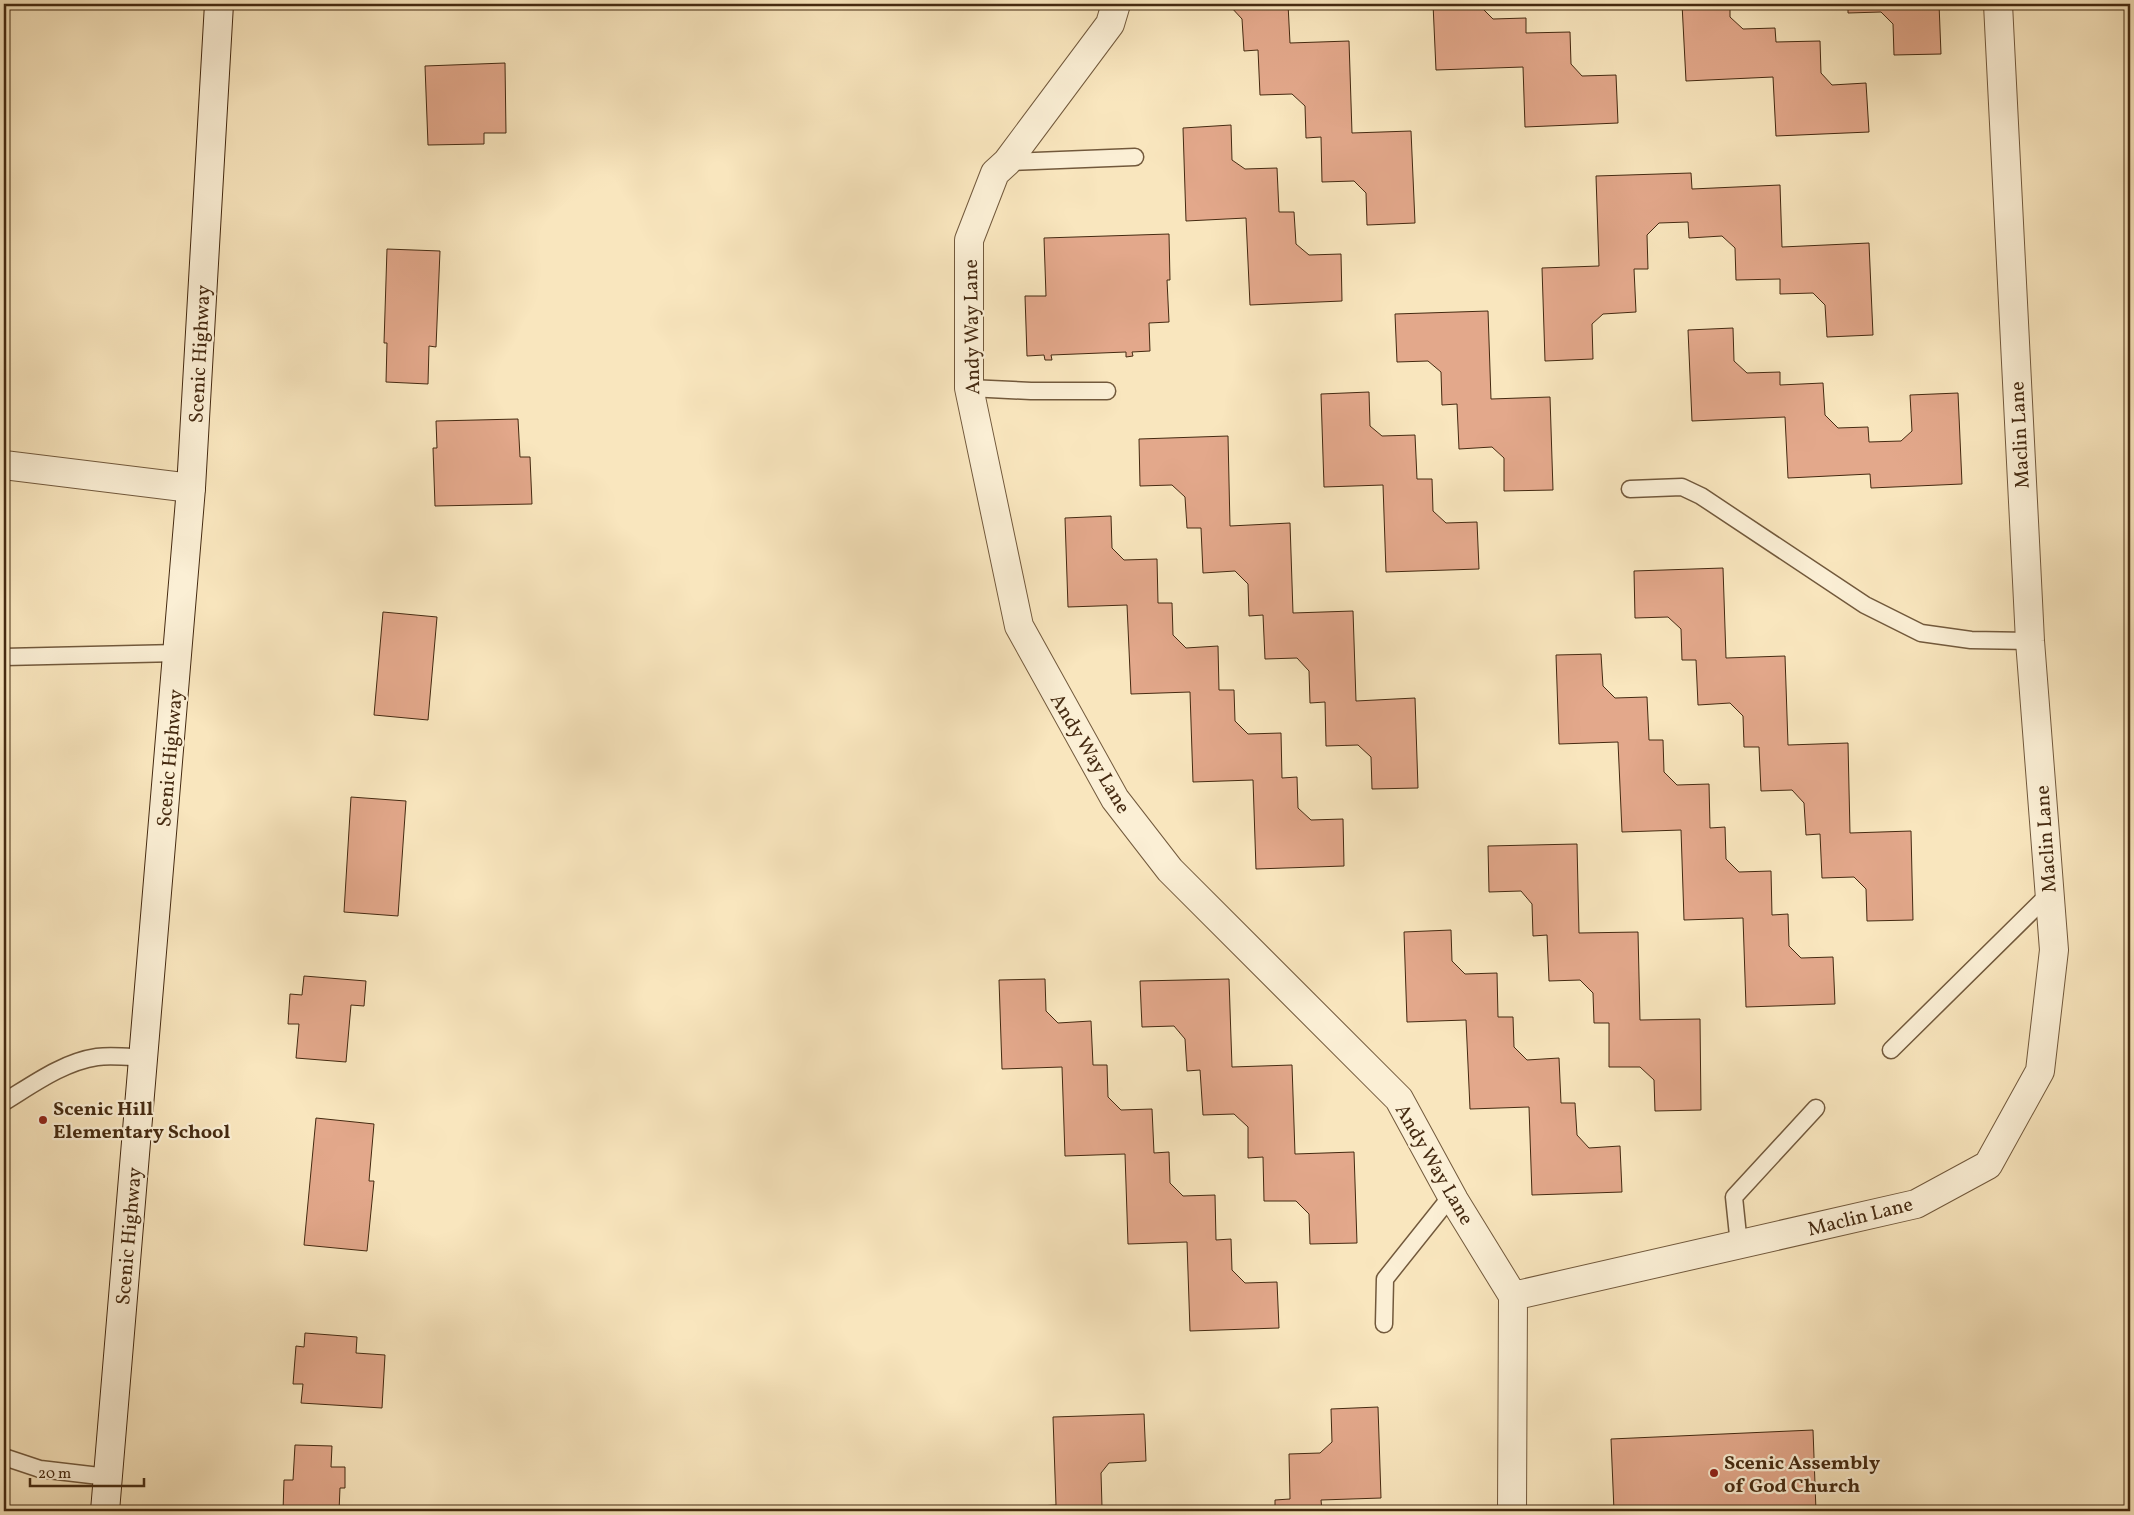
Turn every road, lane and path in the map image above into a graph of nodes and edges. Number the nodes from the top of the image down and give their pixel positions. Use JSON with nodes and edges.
{"nodes":[{"id":1,"x":219,"y":4,"type":"edge"},
{"id":2,"x":1116,"y":4,"type":"edge"},
{"id":3,"x":1998,"y":4,"type":"edge"},
{"id":4,"x":1135,"y":157,"type":"dead end"},
{"id":5,"x":1007,"y":162,"type":"junction"},
{"id":6,"x":969,"y":388,"type":"junction"},
{"id":7,"x":1107,"y":391,"type":"dead end"},
{"id":8,"x":4,"y":466,"type":"edge"},
{"id":9,"x":191,"y":488,"type":"junction"},
{"id":10,"x":1630,"y":489,"type":"dead end"},
{"id":11,"x":2030,"y":641,"type":"junction"},
{"id":12,"x":178,"y":653,"type":"junction"},
{"id":13,"x":4,"y":657,"type":"edge"},
{"id":14,"x":2049,"y":894,"type":"junction"},
{"id":15,"x":1891,"y":1050,"type":"dead end"},
{"id":16,"x":143,"y":1058,"type":"junction"},
{"id":17,"x":4,"y":1102,"type":"edge"},
{"id":18,"x":1816,"y":1108,"type":"dead end"},
{"id":19,"x":1452,"y":1195,"type":"junction"},
{"id":20,"x":1739,"y":1245,"type":"junction"},
{"id":21,"x":1513,"y":1296,"type":"junction"},
{"id":22,"x":1384,"y":1324,"type":"dead end"},
{"id":23,"x":4,"y":1457,"type":"edge"},
{"id":24,"x":108,"y":1477,"type":"junction"},
{"id":25,"x":105,"y":1511,"type":"edge"},
{"id":26,"x":1512,"y":1511,"type":"edge"}],
"edges":[{"from":1,"to":9,"type":"street","name":"Scenic Highway"},
{"from":2,"to":5,"type":"street","name":"Andy Way Lane"},
{"from":3,"to":11,"type":"street","name":"Maclin Lane"},
{"from":4,"to":5,"type":"lane"},
{"from":5,"to":6,"type":"street","name":"Andy Way Lane"},
{"from":6,"to":7,"type":"lane"},
{"from":6,"to":19,"type":"street","name":"Andy Way Lane"},
{"from":8,"to":9,"type":"street"},
{"from":9,"to":12,"type":"street","name":"Scenic Highway"},
{"from":10,"to":11,"type":"lane"},
{"from":11,"to":14,"type":"street","name":"Maclin Lane"},
{"from":12,"to":13,"type":"lane"},
{"from":12,"to":16,"type":"street","name":"Scenic Highway"},
{"from":14,"to":15,"type":"lane"},
{"from":14,"to":20,"type":"street","name":"Maclin Lane"},
{"from":16,"to":17,"type":"lane"},
{"from":16,"to":24,"type":"street","name":"Scenic Highway"},
{"from":18,"to":20,"type":"lane"},
{"from":19,"to":21,"type":"street","name":"Andy Way Lane"},
{"from":19,"to":22,"type":"lane"},
{"from":20,"to":21,"type":"street","name":"Maclin Lane"},
{"from":21,"to":26,"type":"street"},
{"from":23,"to":24,"type":"lane"},
{"from":24,"to":25,"type":"street","name":"Scenic Highway"}]}
